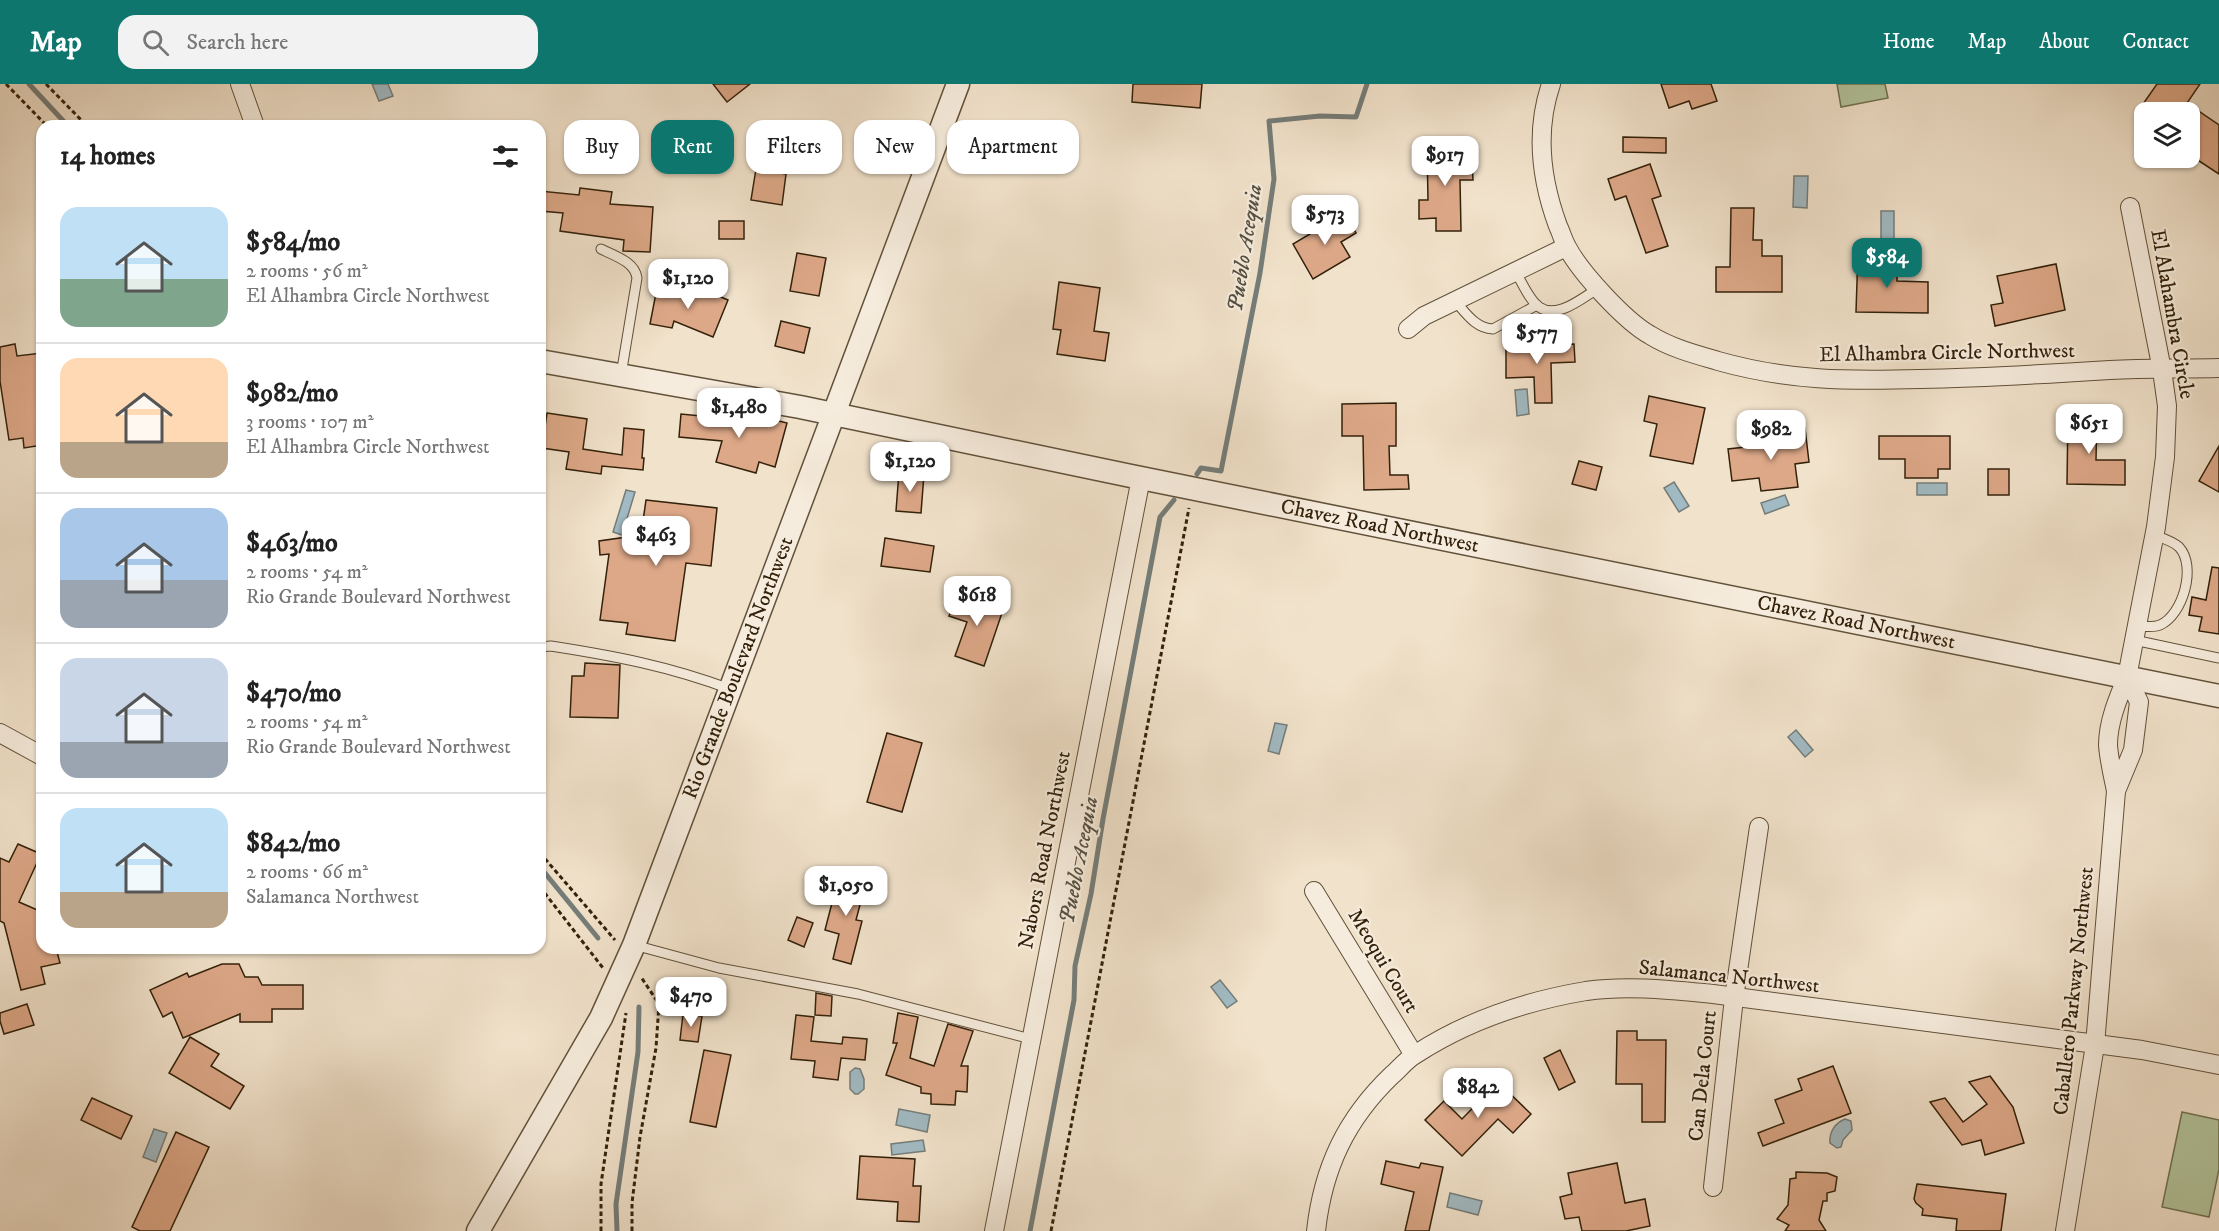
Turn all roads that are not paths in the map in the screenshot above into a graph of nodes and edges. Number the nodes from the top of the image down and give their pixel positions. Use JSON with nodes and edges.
{"nodes":[{"id":1,"x":240,"y":84,"type":"edge"},
{"id":2,"x":958,"y":84,"type":"edge"},
{"id":3,"x":1551,"y":84,"type":"edge"},
{"id":4,"x":253,"y":120,"type":"edge"},
{"id":5,"x":2130,"y":207,"type":"dead end"},
{"id":6,"x":1566,"y":246,"type":"junction"},
{"id":7,"x":602,"y":249,"type":"dead end"},
{"id":8,"x":1515,"y":271,"type":"junction"},
{"id":9,"x":1599,"y":288,"type":"junction"},
{"id":10,"x":1455,"y":301,"type":"junction"},
{"id":11,"x":1537,"y":305,"type":"junction"},
{"id":12,"x":1408,"y":329,"type":"dead end"},
{"id":13,"x":546,"y":362,"type":"edge"},
{"id":14,"x":2219,"y":368,"type":"edge"},
{"id":15,"x":2162,"y":369,"type":"junction"},
{"id":16,"x":621,"y":375,"type":"junction"},
{"id":17,"x":834,"y":414,"type":"junction"},
{"id":18,"x":1141,"y":478,"type":"junction"},
{"id":19,"x":2154,"y":535,"type":"junction"},
{"id":20,"x":2136,"y":633,"type":"junction"},
{"id":21,"x":546,"y":646,"type":"edge"},
{"id":22,"x":2219,"y":658,"type":"edge"},
{"id":23,"x":2127,"y":677,"type":"junction"},
{"id":24,"x":732,"y":690,"type":"junction"},
{"id":25,"x":2219,"y":696,"type":"edge"},
{"id":26,"x":0,"y":733,"type":"edge"},
{"id":27,"x":36,"y":753,"type":"edge"},
{"id":28,"x":2116,"y":791,"type":"junction"},
{"id":29,"x":1759,"y":827,"type":"dead end"},
{"id":30,"x":1314,"y":891,"type":"dead end"},
{"id":31,"x":631,"y":953,"type":"junction"},
{"id":32,"x":1734,"y":998,"type":"junction"},
{"id":33,"x":1031,"y":1039,"type":"junction"},
{"id":34,"x":2095,"y":1045,"type":"junction"},
{"id":35,"x":1414,"y":1055,"type":"junction"},
{"id":36,"x":2219,"y":1065,"type":"edge"},
{"id":37,"x":1713,"y":1187,"type":"dead end"},
{"id":38,"x":478,"y":1231,"type":"edge"},
{"id":39,"x":994,"y":1231,"type":"edge"},
{"id":40,"x":1316,"y":1231,"type":"edge"},
{"id":41,"x":2065,"y":1231,"type":"edge"}],
"edges":[{"from":1,"to":4,"type":"street"},
{"from":2,"to":17,"type":"street","name":"Rio Grande Boulevard Northwest"},
{"from":3,"to":6,"type":"street","name":"El Alhambra Circle Northwest"},
{"from":5,"to":15,"type":"street","name":"El Alahambra Circle"},
{"from":6,"to":8,"type":"street"},
{"from":6,"to":9,"type":"street","name":"El Alhambra Circle Northwest"},
{"from":7,"to":16,"type":"lane"},
{"from":8,"to":10,"type":"street"},
{"from":8,"to":11,"type":"lane"},
{"from":9,"to":11,"type":"lane"},
{"from":9,"to":15,"type":"street","name":"El Alhambra Circle Northwest"},
{"from":10,"to":11,"type":"lane"},
{"from":10,"to":12,"type":"street"},
{"from":13,"to":16,"type":"street","name":"Chavez Road Northwest"},
{"from":14,"to":15,"type":"street","name":"El Alhambra Circle Northwest"},
{"from":15,"to":19,"type":"street","name":"El Alahambra Circle"},
{"from":16,"to":17,"type":"street","name":"Chavez Road Northwest"},
{"from":17,"to":18,"type":"street","name":"Chavez Road Northwest"},
{"from":17,"to":24,"type":"street","name":"Rio Grande Boulevard Northwest"},
{"from":18,"to":23,"type":"street","name":"Chavez Road Northwest"},
{"from":18,"to":33,"type":"street","name":"Nabors Road Northwest"},
{"from":19,"to":20,"type":"street","name":"El Alahambra Circle"},
{"from":19,"to":20,"type":"lane"},
{"from":20,"to":22,"type":"lane"},
{"from":20,"to":23,"type":"street","name":"El Alahambra Circle"},
{"from":21,"to":24,"type":"lane"},
{"from":23,"to":25,"type":"street","name":"Chavez Road Northwest"},
{"from":23,"to":28,"type":"street","name":"Caballero Parkway Northwest"},
{"from":23,"to":28,"type":"street","name":"Caballero Parkway Northwest"},
{"from":24,"to":31,"type":"street","name":"Rio Grande Boulevard Northwest"},
{"from":26,"to":27,"type":"street"},
{"from":28,"to":34,"type":"street","name":"Caballero Parkway Northwest"},
{"from":29,"to":32,"type":"street","name":"Can Dela Court"},
{"from":30,"to":35,"type":"street","name":"Meoqui Court"},
{"from":31,"to":33,"type":"lane"},
{"from":31,"to":38,"type":"street","name":"Rio Grande Boulevard Northwest"},
{"from":32,"to":34,"type":"street","name":"Salamanca Northwest"},
{"from":32,"to":35,"type":"street","name":"Salamanca Northwest"},
{"from":32,"to":37,"type":"street","name":"Can Dela Court"},
{"from":33,"to":39,"type":"street","name":"Nabors Road Northwest"},
{"from":34,"to":36,"type":"street","name":"Salamanca Northwest"},
{"from":34,"to":41,"type":"street","name":"Caballero Parkway Northwest"},
{"from":35,"to":40,"type":"street","name":"Salamanca Northwest"}]}
